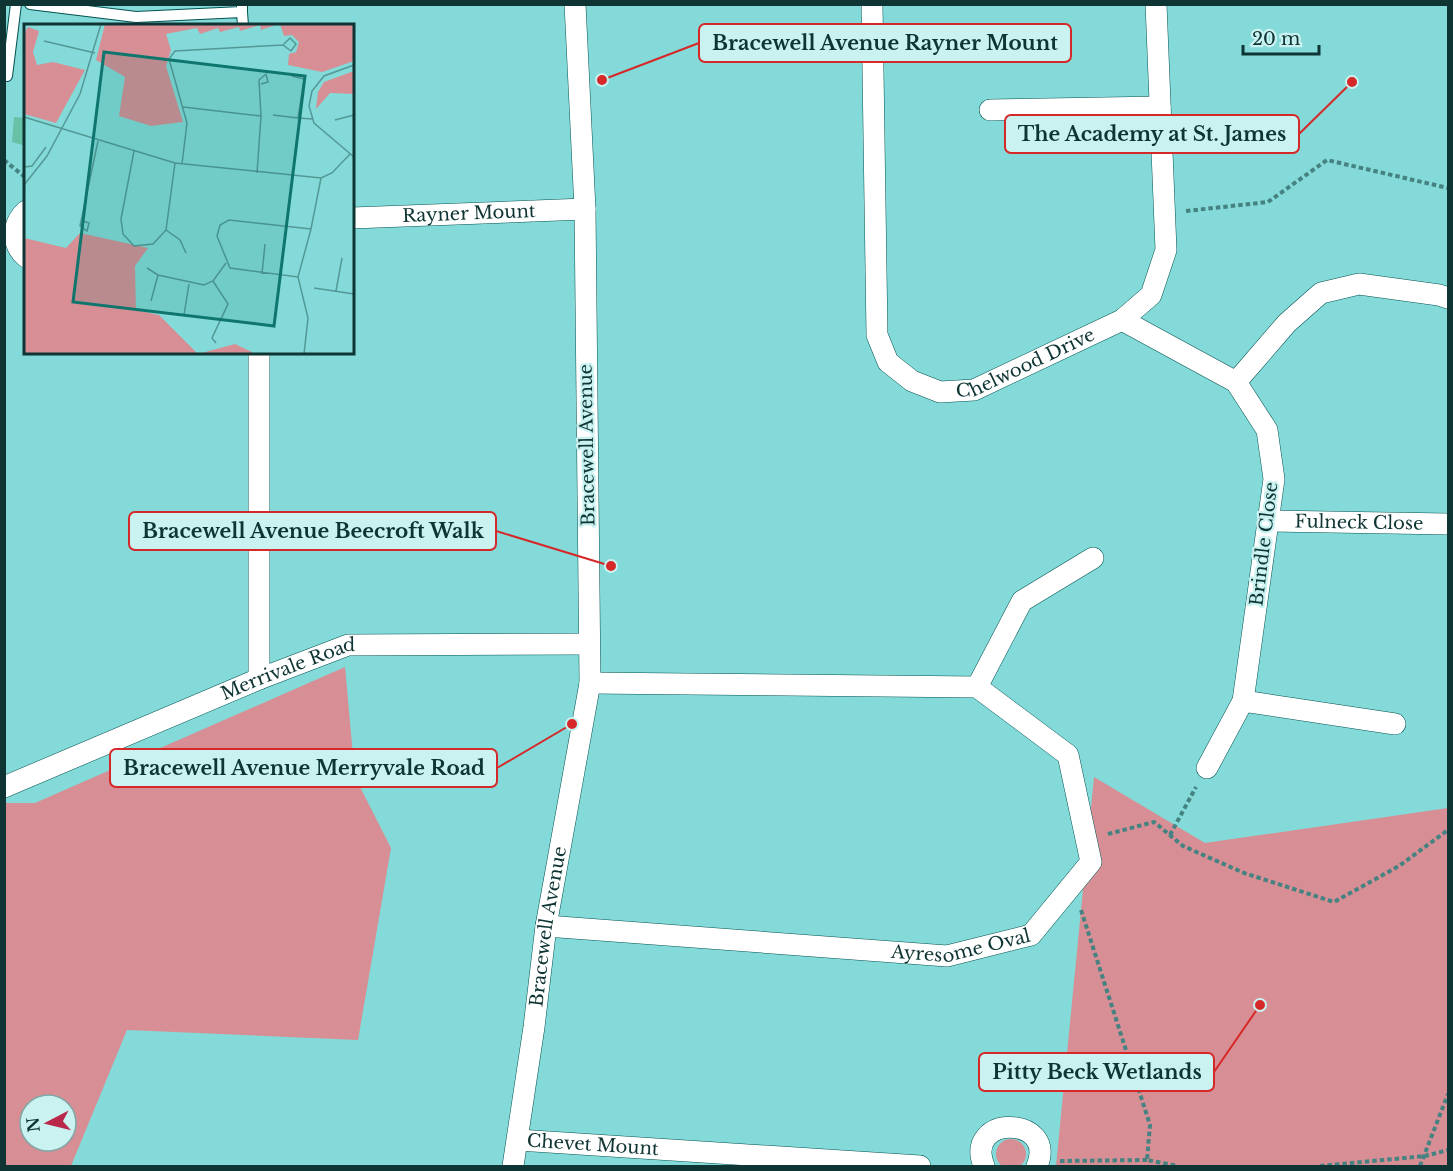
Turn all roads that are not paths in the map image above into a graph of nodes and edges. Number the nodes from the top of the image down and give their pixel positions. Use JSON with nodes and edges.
{"nodes":[{"id":1,"x":16,"y":4,"type":"edge"},
{"id":2,"x":30,"y":4,"type":"edge"},
{"id":3,"x":575,"y":4,"type":"edge"},
{"id":4,"x":872,"y":4,"type":"edge"},
{"id":5,"x":1156,"y":4,"type":"edge"},
{"id":6,"x":242,"y":8,"type":"edge"},
{"id":7,"x":243,"y":24,"type":"edge"},
{"id":8,"x":7,"y":76,"type":"dead end"},
{"id":9,"x":1160,"y":107,"type":"junction"},
{"id":10,"x":990,"y":110,"type":"dead end"},
{"id":11,"x":585,"y":209,"type":"junction"},
{"id":12,"x":24,"y":214,"type":"edge"},
{"id":13,"x":354,"y":218,"type":"edge"},
{"id":14,"x":24,"y":255,"type":"edge"},
{"id":15,"x":1449,"y":298,"type":"edge"},
{"id":16,"x":1122,"y":320,"type":"junction"},
{"id":17,"x":259,"y":354,"type":"edge"},
{"id":18,"x":1236,"y":382,"type":"junction"},
{"id":19,"x":1269,"y":521,"type":"junction"},
{"id":20,"x":1449,"y":524,"type":"edge"},
{"id":21,"x":1093,"y":558,"type":"dead end"},
{"id":22,"x":589,"y":644,"type":"junction"},
{"id":23,"x":259,"y":680,"type":"junction"},
{"id":24,"x":590,"y":683,"type":"junction"},
{"id":25,"x":977,"y":687,"type":"junction"},
{"id":26,"x":1243,"y":700,"type":"junction"},
{"id":27,"x":1395,"y":724,"type":"dead end"},
{"id":28,"x":1207,"y":768,"type":"road end"},
{"id":29,"x":4,"y":787,"type":"edge"},
{"id":30,"x":546,"y":926,"type":"junction"},
{"id":31,"x":518,"y":1140,"type":"junction"},
{"id":32,"x":1038,"y":1164,"type":"edge"},
{"id":33,"x":513,"y":1167,"type":"edge"},
{"id":34,"x":920,"y":1167,"type":"edge"},
{"id":35,"x":984,"y":1167,"type":"edge"}],
"edges":[{"from":1,"to":8,"type":"lane"},
{"from":2,"to":6,"type":"lane"},
{"from":3,"to":11,"type":"street","name":"Bracewell Avenue"},
{"from":4,"to":16,"type":"street","name":"Chelwood Drive"},
{"from":5,"to":9,"type":"street","name":"Chelwood Drive"},
{"from":6,"to":7,"type":"lane"},
{"from":9,"to":10,"type":"street"},
{"from":9,"to":16,"type":"street","name":"Chelwood Drive"},
{"from":11,"to":13,"type":"street","name":"Rayner Mount"},
{"from":11,"to":22,"type":"street","name":"Bracewell Avenue"},
{"from":12,"to":14,"type":"street"},
{"from":15,"to":18,"type":"street"},
{"from":16,"to":18,"type":"street","name":"Brindle Close"},
{"from":17,"to":23,"type":"street"},
{"from":18,"to":19,"type":"street","name":"Brindle Close"},
{"from":19,"to":20,"type":"street","name":"Fulneck Close"},
{"from":19,"to":26,"type":"street","name":"Brindle Close"},
{"from":21,"to":25,"type":"street"},
{"from":22,"to":23,"type":"street","name":"Merrivale Road"},
{"from":22,"to":24,"type":"street","name":"Bracewell Avenue"},
{"from":23,"to":29,"type":"street","name":"Merrivale Road"},
{"from":24,"to":25,"type":"street"},
{"from":24,"to":30,"type":"street","name":"Bracewell Avenue"},
{"from":25,"to":30,"type":"street","name":"Ayresome Oval"},
{"from":26,"to":27,"type":"street"},
{"from":26,"to":28,"type":"street","name":"Brindle Close"},
{"from":30,"to":31,"type":"street","name":"Bracewell Avenue"},
{"from":31,"to":33,"type":"street","name":"Bracewell Avenue"},
{"from":31,"to":34,"type":"street","name":"Chevet Mount"},
{"from":32,"to":35,"type":"street"}]}
